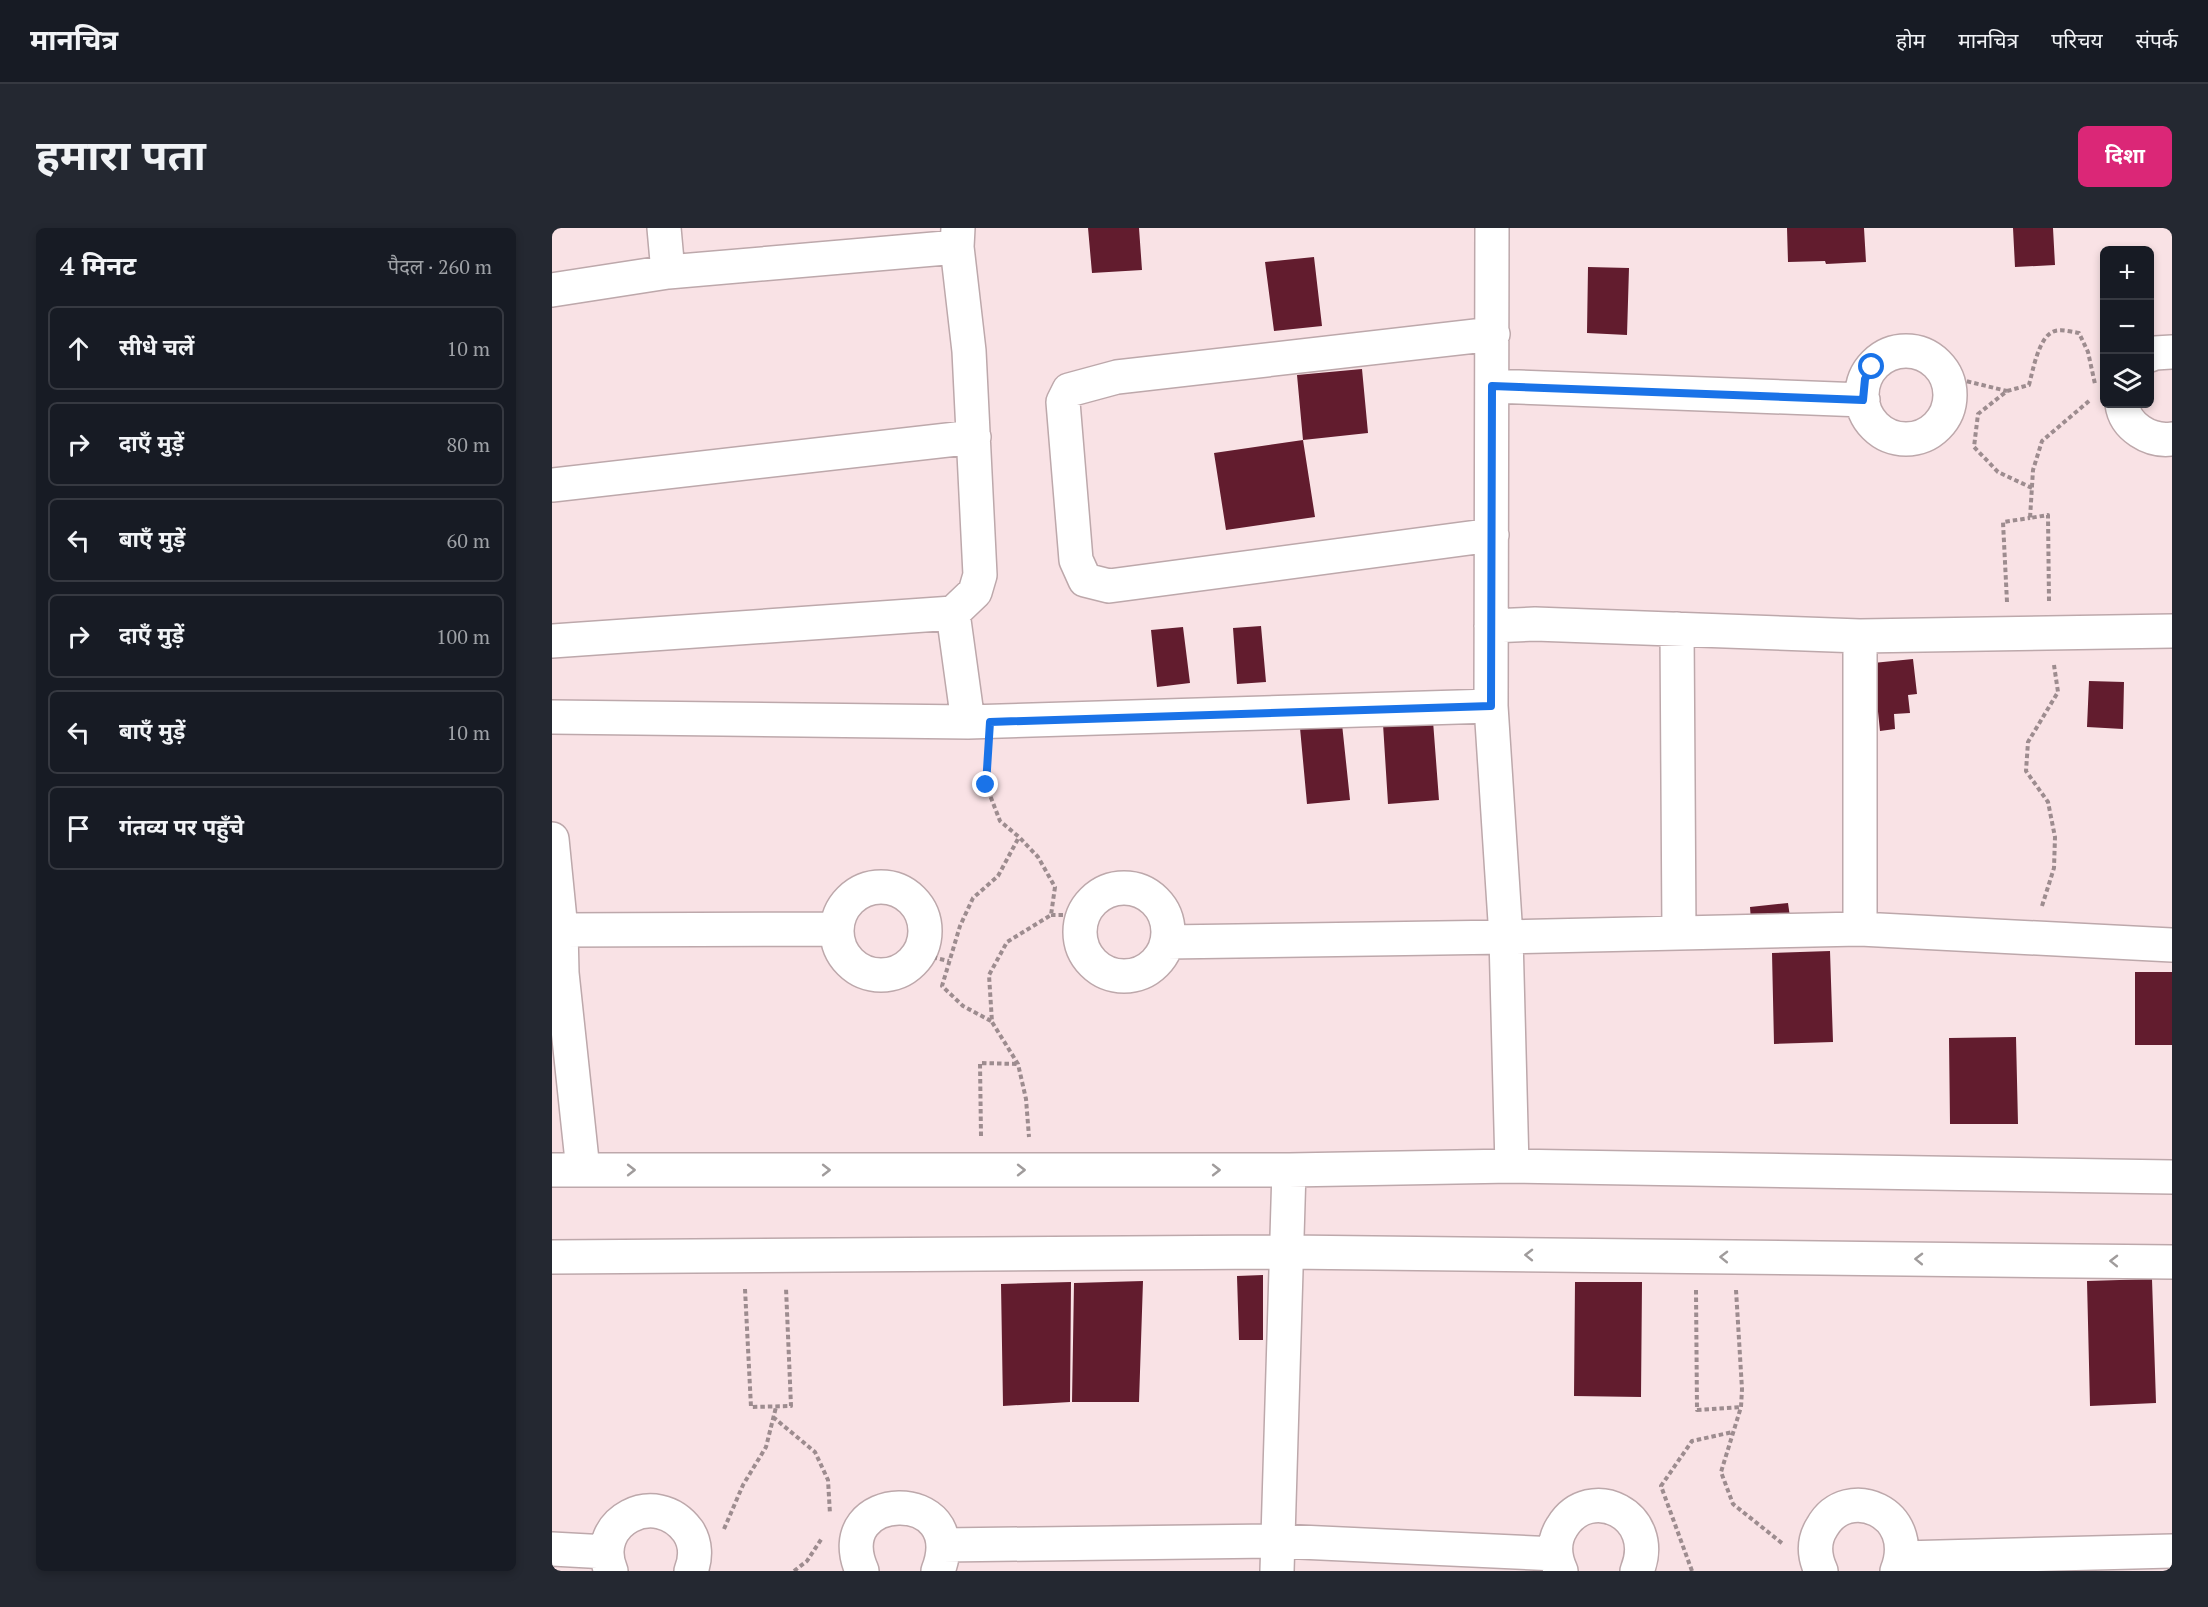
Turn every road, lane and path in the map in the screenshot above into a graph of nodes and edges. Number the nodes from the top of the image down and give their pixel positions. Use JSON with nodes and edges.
{"nodes":[{"id":1,"x":664,"y":228,"type":"edge"},
{"id":2,"x":1492,"y":228,"type":"edge"},
{"id":3,"x":958,"y":238,"type":"edge"},
{"id":4,"x":668,"y":272,"type":"junction"},
{"id":5,"x":552,"y":290,"type":"edge"},
{"id":6,"x":1493,"y":334,"type":"junction"},
{"id":7,"x":2172,"y":352,"type":"edge"},
{"id":8,"x":2153,"y":354,"type":"edge"},
{"id":9,"x":1945,"y":376,"type":"junction"},
{"id":10,"x":2100,"y":385,"type":"edge"},
{"id":11,"x":1492,"y":386,"type":"junction"},
{"id":12,"x":2007,"y":391,"type":"junction"},
{"id":13,"x":2100,"y":398,"type":"edge"},
{"id":14,"x":1863,"y":400,"type":"junction"},
{"id":15,"x":2116,"y":408,"type":"edge"},
{"id":16,"x":974,"y":437,"type":"junction"},
{"id":17,"x":2172,"y":438,"type":"edge"},
{"id":18,"x":552,"y":484,"type":"edge"},
{"id":19,"x":2032,"y":488,"type":"junction"},
{"id":20,"x":2030,"y":518,"type":"junction"},
{"id":21,"x":1492,"y":535,"type":"junction"},
{"id":22,"x":953,"y":614,"type":"junction"},
{"id":23,"x":1491,"y":626,"type":"junction"},
{"id":24,"x":1677,"y":629,"type":"junction"},
{"id":25,"x":2172,"y":631,"type":"edge"},
{"id":26,"x":2049,"y":633,"type":"junction"},
{"id":27,"x":2008,"y":634,"type":"junction"},
{"id":28,"x":1860,"y":636,"type":"junction"},
{"id":29,"x":552,"y":641,"type":"edge"},
{"id":30,"x":1491,"y":706,"type":"junction"},
{"id":31,"x":552,"y":717,"type":"edge"},
{"id":32,"x":979,"y":722,"type":"junction"},
{"id":33,"x":1019,"y":837,"type":"junction"},
{"id":34,"x":552,"y":839,"type":"edge"},
{"id":35,"x":1051,"y":915,"type":"junction"},
{"id":36,"x":1084,"y":915,"type":"junction"},
{"id":37,"x":837,"y":928,"type":"junction"},
{"id":38,"x":1860,"y":929,"type":"junction"},
{"id":39,"x":561,"y":930,"type":"junction"},
{"id":40,"x":1678,"y":933,"type":"junction"},
{"id":41,"x":1506,"y":937,"type":"junction"},
{"id":42,"x":2032,"y":938,"type":"junction"},
{"id":43,"x":1167,"y":942,"type":"junction"},
{"id":44,"x":2172,"y":945,"type":"edge"},
{"id":45,"x":934,"y":957,"type":"junction"},
{"id":46,"x":557,"y":973,"type":"edge"},
{"id":47,"x":992,"y":1022,"type":"junction"},
{"id":48,"x":1018,"y":1064,"type":"junction"},
{"id":49,"x":1512,"y":1166,"type":"junction"},
{"id":50,"x":568,"y":1170,"type":"edge"},
{"id":51,"x":982,"y":1170,"type":"junction"},
{"id":52,"x":1032,"y":1170,"type":"junction"},
{"id":53,"x":1289,"y":1170,"type":"junction"},
{"id":54,"x":2172,"y":1177,"type":"edge"},
{"id":55,"x":1287,"y":1252,"type":"junction"},
{"id":56,"x":743,"y":1255,"type":"junction"},
{"id":57,"x":785,"y":1255,"type":"junction"},
{"id":58,"x":552,"y":1257,"type":"edge"},
{"id":59,"x":1696,"y":1257,"type":"junction"},
{"id":60,"x":1734,"y":1257,"type":"junction"},
{"id":61,"x":2172,"y":1262,"type":"edge"},
{"id":62,"x":776,"y":1407,"type":"junction"},
{"id":63,"x":1741,"y":1407,"type":"junction"},
{"id":64,"x":773,"y":1417,"type":"junction"},
{"id":65,"x":1733,"y":1432,"type":"junction"},
{"id":66,"x":829,"y":1518,"type":"dead end"},
{"id":67,"x":828,"y":1529,"type":"dead end"},
{"id":68,"x":722,"y":1537,"type":"dead end"},
{"id":69,"x":552,"y":1549,"type":"edge"},
{"id":70,"x":2172,"y":1551,"type":"edge"},
{"id":71,"x":1786,"y":1552,"type":"dead end"},
{"id":72,"x":1278,"y":1556,"type":"edge"},
{"id":73,"x":941,"y":1558,"type":"edge"},
{"id":74,"x":609,"y":1561,"type":"edge"},
{"id":75,"x":1558,"y":1562,"type":"edge"},
{"id":76,"x":1899,"y":1565,"type":"edge"},
{"id":77,"x":691,"y":1571,"type":"edge"},
{"id":78,"x":794,"y":1571,"type":"edge"},
{"id":79,"x":861,"y":1571,"type":"edge"},
{"id":80,"x":1637,"y":1571,"type":"edge"},
{"id":81,"x":1692,"y":1571,"type":"edge"},
{"id":82,"x":1821,"y":1571,"type":"edge"}],
"edges":[{"from":1,"to":4,"type":"street"},
{"from":2,"to":6,"type":"street"},
{"from":3,"to":4,"type":"street"},
{"from":3,"to":16,"type":"street"},
{"from":4,"to":5,"type":"street"},
{"from":6,"to":11,"type":"street"},
{"from":6,"to":21,"type":"street"},
{"from":7,"to":8,"type":"street"},
{"from":9,"to":12,"type":"path"},
{"from":9,"to":14,"type":"street"},
{"from":9,"to":14,"type":"street"},
{"from":10,"to":12,"type":"path"},
{"from":11,"to":14,"type":"street"},
{"from":11,"to":21,"type":"street"},
{"from":12,"to":19,"type":"path"},
{"from":13,"to":19,"type":"path"},
{"from":15,"to":17,"type":"street"},
{"from":16,"to":18,"type":"street"},
{"from":16,"to":22,"type":"street"},
{"from":19,"to":20,"type":"path"},
{"from":20,"to":26,"type":"path"},
{"from":20,"to":27,"type":"path"},
{"from":21,"to":23,"type":"street"},
{"from":22,"to":29,"type":"street"},
{"from":22,"to":32,"type":"street"},
{"from":23,"to":24,"type":"street"},
{"from":23,"to":30,"type":"street"},
{"from":24,"to":28,"type":"street"},
{"from":24,"to":40,"type":"street"},
{"from":25,"to":26,"type":"street"},
{"from":26,"to":27,"type":"street"},
{"from":26,"to":42,"type":"path"},
{"from":27,"to":28,"type":"street"},
{"from":28,"to":38,"type":"street"},
{"from":30,"to":32,"type":"street"},
{"from":30,"to":41,"type":"street"},
{"from":31,"to":32,"type":"street"},
{"from":32,"to":33,"type":"path"},
{"from":33,"to":35,"type":"path"},
{"from":33,"to":45,"type":"path"},
{"from":34,"to":39,"type":"street"},
{"from":35,"to":36,"type":"path"},
{"from":35,"to":47,"type":"path"},
{"from":36,"to":43,"type":"street"},
{"from":36,"to":43,"type":"street"},
{"from":37,"to":39,"type":"street"},
{"from":37,"to":45,"type":"street"},
{"from":37,"to":45,"type":"street"},
{"from":38,"to":40,"type":"street"},
{"from":38,"to":42,"type":"street"},
{"from":39,"to":46,"type":"street"},
{"from":40,"to":41,"type":"street"},
{"from":41,"to":43,"type":"street"},
{"from":41,"to":49,"type":"street"},
{"from":42,"to":44,"type":"street"},
{"from":45,"to":47,"type":"path"},
{"from":46,"to":50,"type":"street"},
{"from":47,"to":48,"type":"path"},
{"from":48,"to":51,"type":"path"},
{"from":48,"to":52,"type":"path"},
{"from":49,"to":53,"type":"street"},
{"from":49,"to":54,"type":"street"},
{"from":50,"to":51,"type":"street","one_way":true},
{"from":51,"to":52,"type":"street","one_way":true},
{"from":52,"to":53,"type":"street","one_way":true},
{"from":53,"to":55,"type":"street"},
{"from":55,"to":57,"type":"street"},
{"from":59,"to":55,"type":"street","one_way":true},
{"from":55,"to":72,"type":"street"},
{"from":56,"to":57,"type":"street"},
{"from":56,"to":58,"type":"street"},
{"from":56,"to":62,"type":"path"},
{"from":57,"to":62,"type":"path"},
{"from":60,"to":59,"type":"street","one_way":true},
{"from":59,"to":63,"type":"path"},
{"from":61,"to":60,"type":"street","one_way":true},
{"from":60,"to":63,"type":"path"},
{"from":62,"to":64,"type":"path"},
{"from":63,"to":65,"type":"path"},
{"from":64,"to":66,"type":"path"},
{"from":64,"to":68,"type":"path"},
{"from":65,"to":71,"type":"path"},
{"from":65,"to":81,"type":"path"},
{"from":67,"to":78,"type":"path"},
{"from":69,"to":74,"type":"street"},
{"from":70,"to":76,"type":"street"},
{"from":72,"to":73,"type":"street"},
{"from":72,"to":75,"type":"street"},
{"from":73,"to":79,"type":"street"},
{"from":74,"to":77,"type":"street"},
{"from":75,"to":80,"type":"street"},
{"from":76,"to":82,"type":"street"}]}
